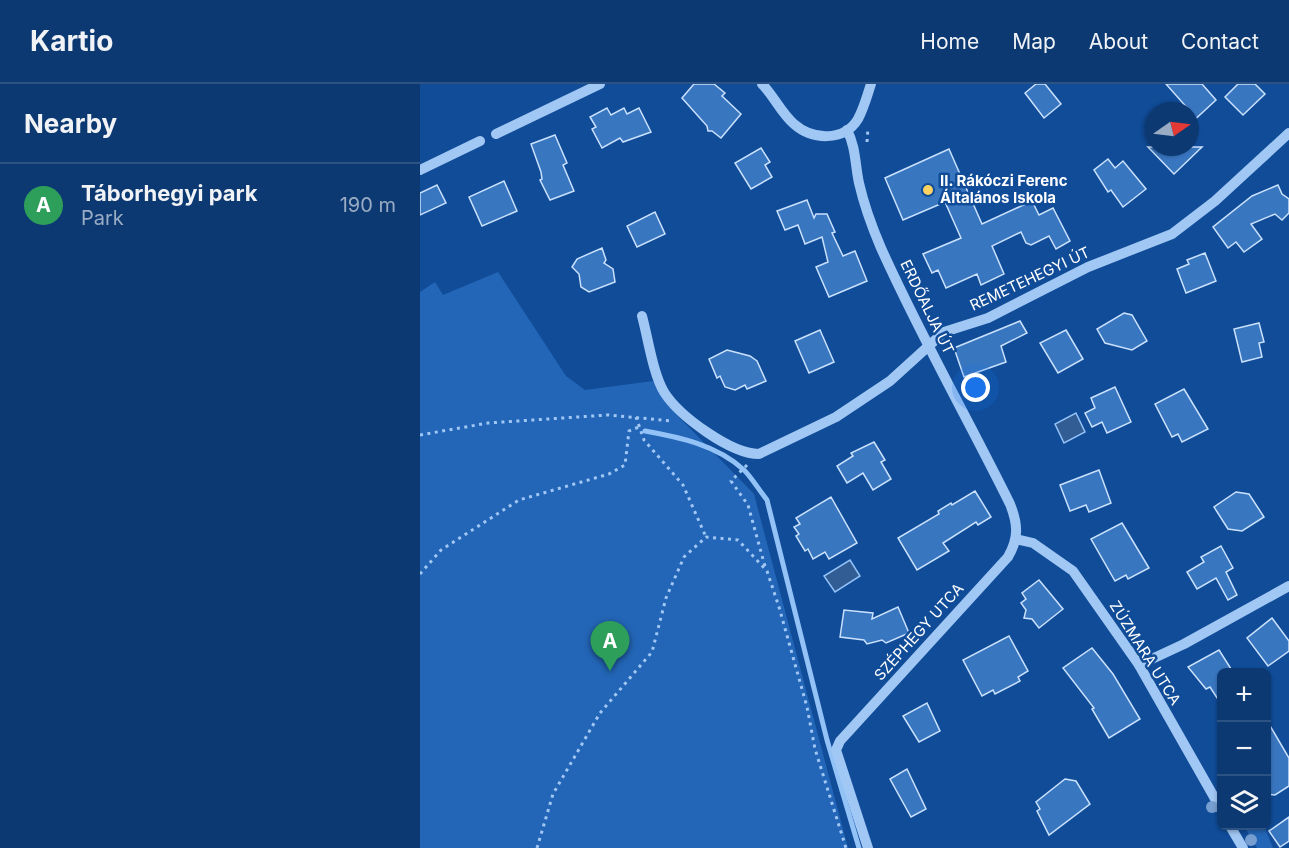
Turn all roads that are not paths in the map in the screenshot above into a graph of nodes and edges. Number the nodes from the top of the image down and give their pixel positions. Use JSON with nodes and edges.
{"nodes":[{"id":1,"x":600,"y":84,"type":"edge"},
{"id":2,"x":762,"y":84,"type":"edge"},
{"id":3,"x":871,"y":84,"type":"edge"},
{"id":4,"x":847,"y":130,"type":"junction"},
{"id":5,"x":1289,"y":133,"type":"edge"},
{"id":6,"x":495,"y":134,"type":"dead end"},
{"id":7,"x":480,"y":141,"type":"dead end"},
{"id":8,"x":420,"y":170,"type":"edge"},
{"id":9,"x":642,"y":316,"type":"dead end"},
{"id":10,"x":928,"y":345,"type":"junction"},
{"id":11,"x":1016,"y":539,"type":"junction"},
{"id":12,"x":1289,"y":585,"type":"edge"},
{"id":13,"x":1138,"y":665,"type":"junction"},
{"id":14,"x":1217,"y":804,"type":"edge"},
{"id":15,"x":1233,"y":830,"type":"edge"},
{"id":16,"x":868,"y":848,"type":"edge"},
{"id":17,"x":1244,"y":848,"type":"edge"}],
"edges":[{"from":1,"to":6,"type":"street"},
{"from":2,"to":4,"type":"street"},
{"from":3,"to":4,"type":"street"},
{"from":4,"to":10,"type":"street","name":"ERDŐALJA ÚT"},
{"from":5,"to":10,"type":"street","name":"REMETEHEGYI ÚT"},
{"from":7,"to":8,"type":"street"},
{"from":9,"to":10,"type":"street","name":"REMETEHEGYI ÚT"},
{"from":10,"to":11,"type":"street","name":"ERDŐALJA ÚT"},
{"from":11,"to":13,"type":"street","name":"ZÚZMARA UTCA"},
{"from":11,"to":16,"type":"street","name":"SZÉPHEGY UTCA"},
{"from":12,"to":13,"type":"street"},
{"from":13,"to":14,"type":"street","name":"ZÚZMARA UTCA"},
{"from":15,"to":17,"type":"street"}]}
